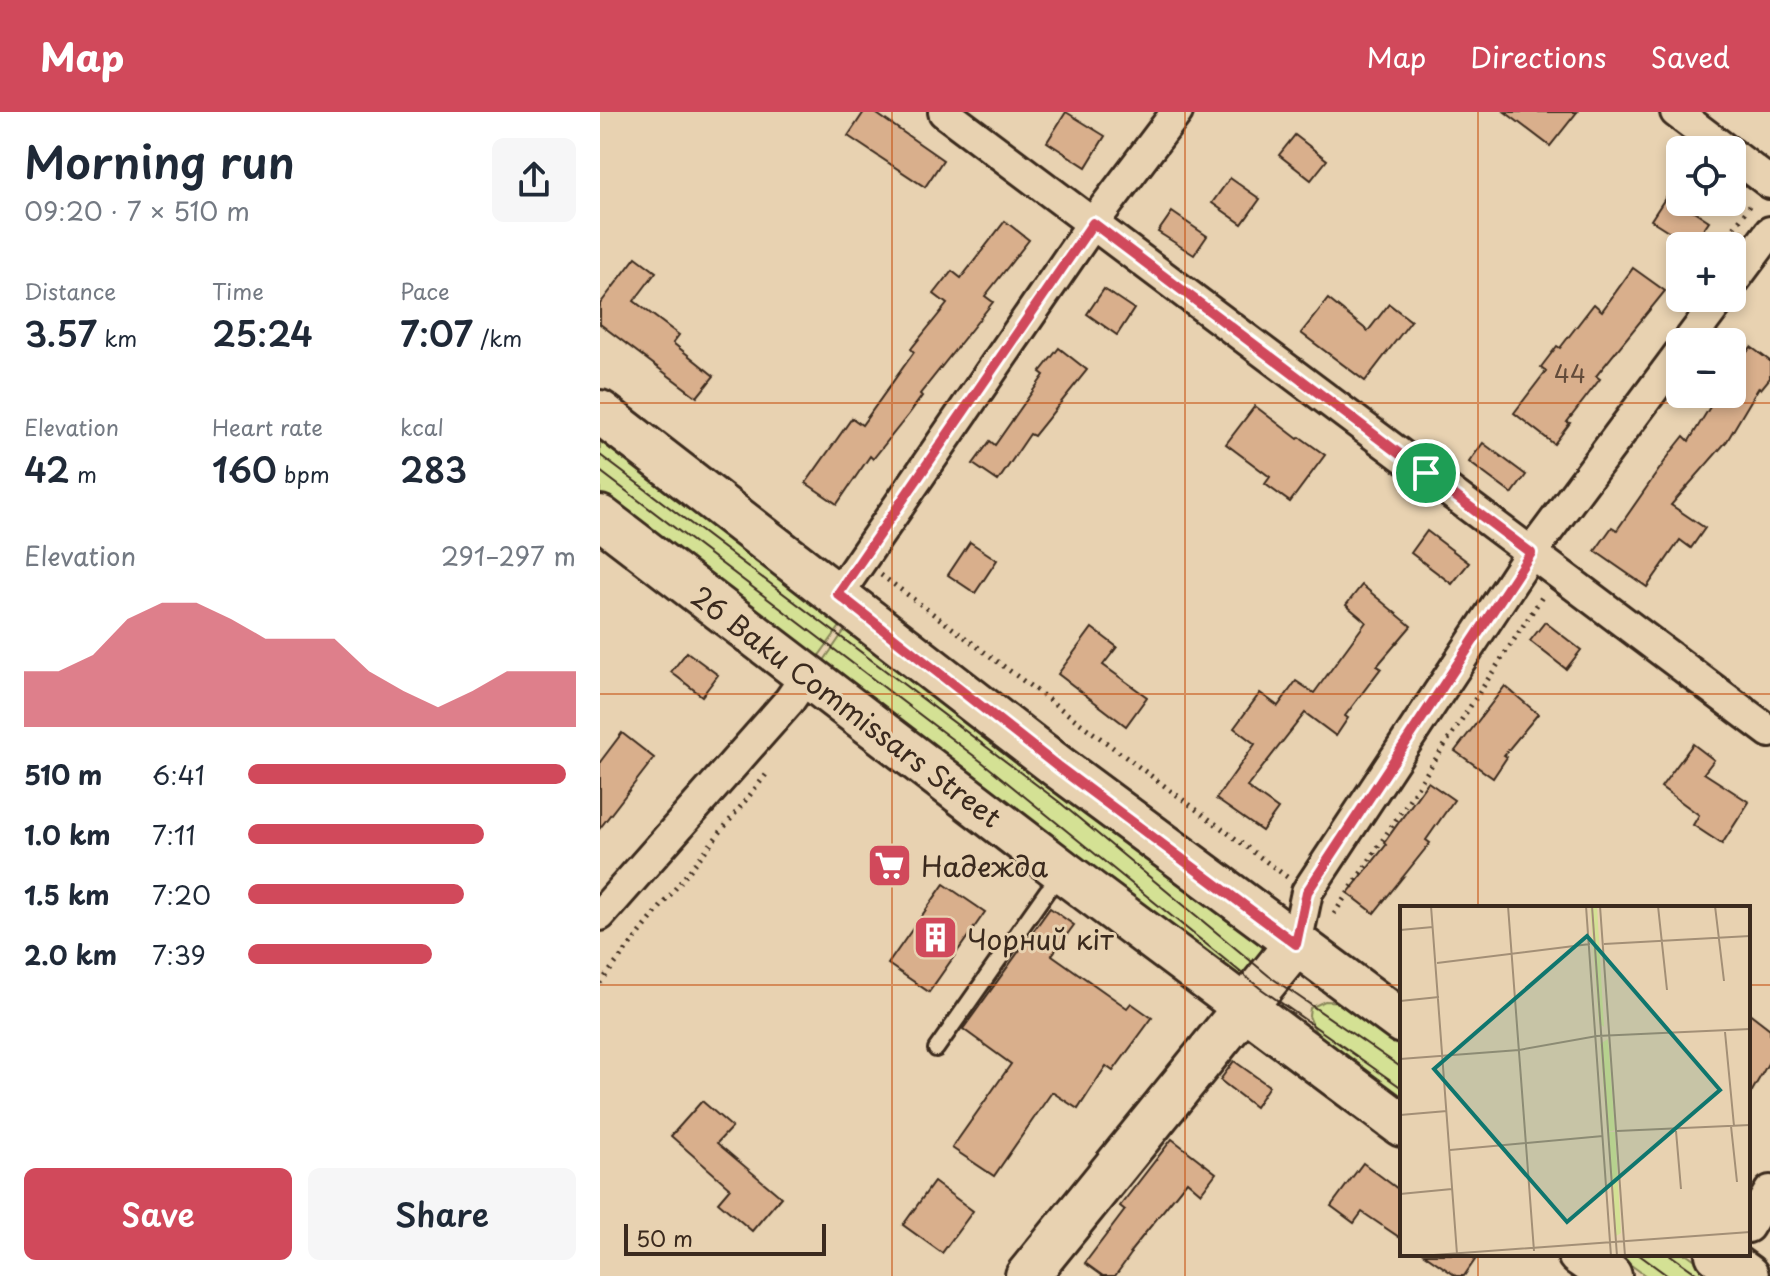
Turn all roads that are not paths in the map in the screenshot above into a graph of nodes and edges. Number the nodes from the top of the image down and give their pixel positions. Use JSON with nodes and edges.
{"nodes":[{"id":1,"x":944,"y":112,"type":"edge"},
{"id":2,"x":1177,"y":112,"type":"edge"},
{"id":3,"x":1676,"y":112,"type":"edge"},
{"id":4,"x":1708,"y":136,"type":"edge"},
{"id":5,"x":1746,"y":165,"type":"edge"},
{"id":6,"x":1769,"y":182,"type":"edge"},
{"id":7,"x":1093,"y":223,"type":"junction"},
{"id":8,"x":1770,"y":232,"type":"edge"},
{"id":9,"x":1746,"y":264,"type":"edge"},
{"id":10,"x":1666,"y":372,"type":"edge"},
{"id":11,"x":600,"y":412,"type":"edge"},
{"id":12,"x":600,"y":517,"type":"edge"},
{"id":13,"x":1531,"y":553,"type":"junction"},
{"id":14,"x":850,"y":577,"type":"junction"},
{"id":15,"x":807,"y":675,"type":"junction"},
{"id":16,"x":1770,"y":732,"type":"edge"},
{"id":17,"x":1065,"y":873,"type":"junction"},
{"id":18,"x":600,"y":915,"type":"edge"},
{"id":19,"x":1296,"y":944,"type":"junction"},
{"id":20,"x":1244,"y":1009,"type":"junction"},
{"id":21,"x":1400,"y":1021,"type":"edge"},
{"id":22,"x":936,"y":1049,"type":"dead end"},
{"id":23,"x":1400,"y":1124,"type":"edge"},
{"id":24,"x":1770,"y":1191,"type":"edge"},
{"id":25,"x":1750,"y":1225,"type":"edge"},
{"id":26,"x":1582,"y":1256,"type":"edge"},
{"id":27,"x":1027,"y":1276,"type":"edge"},
{"id":28,"x":1610,"y":1276,"type":"edge"}],
"edges":[{"from":1,"to":7,"type":"street"},
{"from":2,"to":7,"type":"street"},
{"from":3,"to":4,"type":"street"},
{"from":5,"to":6,"type":"street"},
{"from":7,"to":13,"type":"street"},
{"from":7,"to":14,"type":"street"},
{"from":8,"to":9,"type":"street"},
{"from":10,"to":13,"type":"street"},
{"from":11,"to":14,"type":"street"},
{"from":12,"to":15,"type":"street","name":"26 Baku Commissars Street"},
{"from":13,"to":16,"type":"street"},
{"from":13,"to":19,"type":"street"},
{"from":14,"to":19,"type":"street"},
{"from":15,"to":17,"type":"street","name":"26 Baku Commissars Street"},
{"from":15,"to":18,"type":"street"},
{"from":17,"to":20,"type":"street","name":"26 Baku Commissars Street"},
{"from":17,"to":22,"type":"lane"},
{"from":19,"to":20,"type":"street"},
{"from":19,"to":21,"type":"street"},
{"from":20,"to":23,"type":"street","name":"26 Baku Commissars Street"},
{"from":20,"to":27,"type":"street"},
{"from":24,"to":25,"type":"street"},
{"from":26,"to":28,"type":"street"}]}
